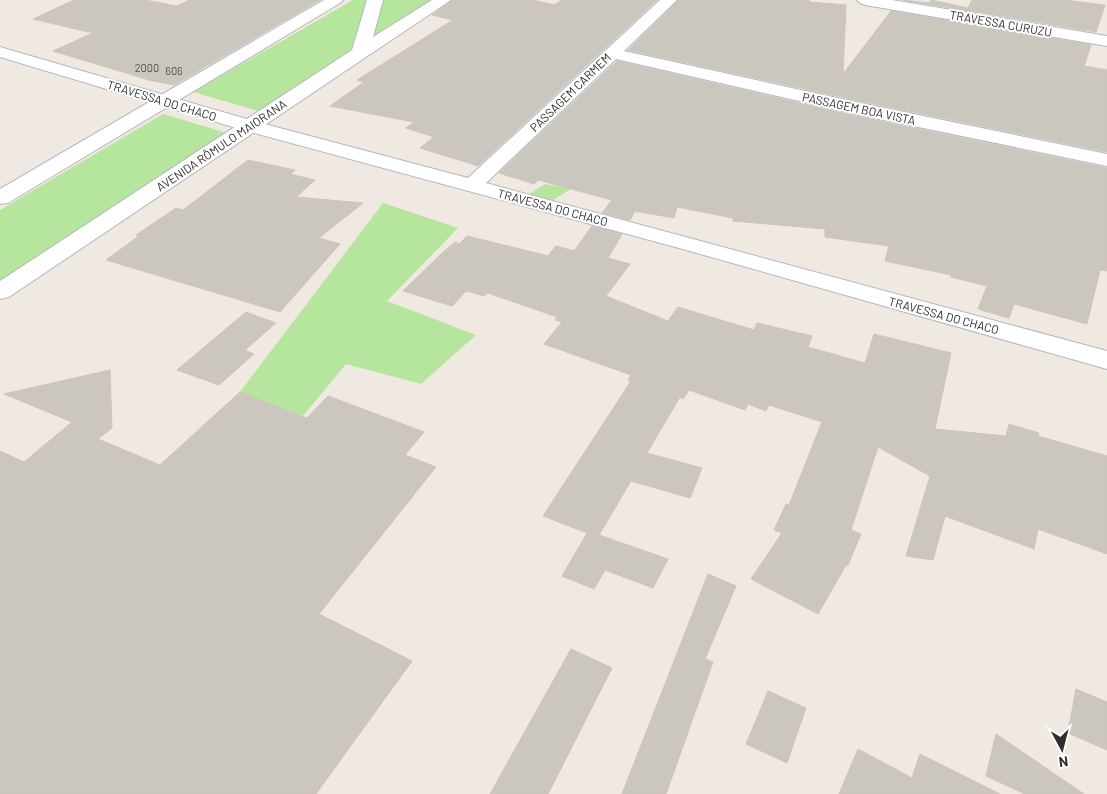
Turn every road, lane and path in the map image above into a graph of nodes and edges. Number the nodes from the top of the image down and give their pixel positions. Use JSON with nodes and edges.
{"nodes":[{"id":1,"x":335,"y":0,"type":"edge"},
{"id":2,"x":375,"y":0,"type":"edge"},
{"id":3,"x":444,"y":0,"type":"edge"},
{"id":4,"x":669,"y":0,"type":"edge"},
{"id":5,"x":865,"y":0,"type":"edge"},
{"id":6,"x":1107,"y":41,"type":"edge"},
{"id":7,"x":0,"y":52,"type":"edge"},
{"id":8,"x":360,"y":52,"type":"junction"},
{"id":9,"x":611,"y":53,"type":"junction"},
{"id":10,"x":166,"y":101,"type":"junction"},
{"id":11,"x":250,"y":126,"type":"junction"},
{"id":12,"x":1107,"y":160,"type":"edge"},
{"id":13,"x":472,"y":185,"type":"junction"},
{"id":14,"x":0,"y":198,"type":"edge"},
{"id":15,"x":0,"y":292,"type":"edge"},
{"id":16,"x":1107,"y":360,"type":"edge"}],
"edges":[{"from":1,"to":10,"type":"street"},
{"from":2,"to":8,"type":"street"},
{"from":3,"to":8,"type":"street","name":"AVENIDA RÔMULO MAIORANA"},
{"from":4,"to":9,"type":"street","name":"PASSAGEM CARMEM"},
{"from":5,"to":6,"type":"street","name":"TRAVESSA CURUZU"},
{"from":7,"to":10,"type":"street","name":"TRAVESSA DO CHACO"},
{"from":8,"to":11,"type":"street","name":"AVENIDA RÔMULO MAIORANA"},
{"from":9,"to":12,"type":"street","name":"PASSAGEM BOA VISTA"},
{"from":9,"to":13,"type":"street","name":"PASSAGEM CARMEM"},
{"from":10,"to":11,"type":"street","name":"TRAVESSA DO CHACO"},
{"from":10,"to":14,"type":"street"},
{"from":11,"to":13,"type":"street","name":"TRAVESSA DO CHACO"},
{"from":11,"to":15,"type":"street","name":"AVENIDA RÔMULO MAIORANA"},
{"from":13,"to":16,"type":"street","name":"TRAVESSA DO CHACO"}]}
